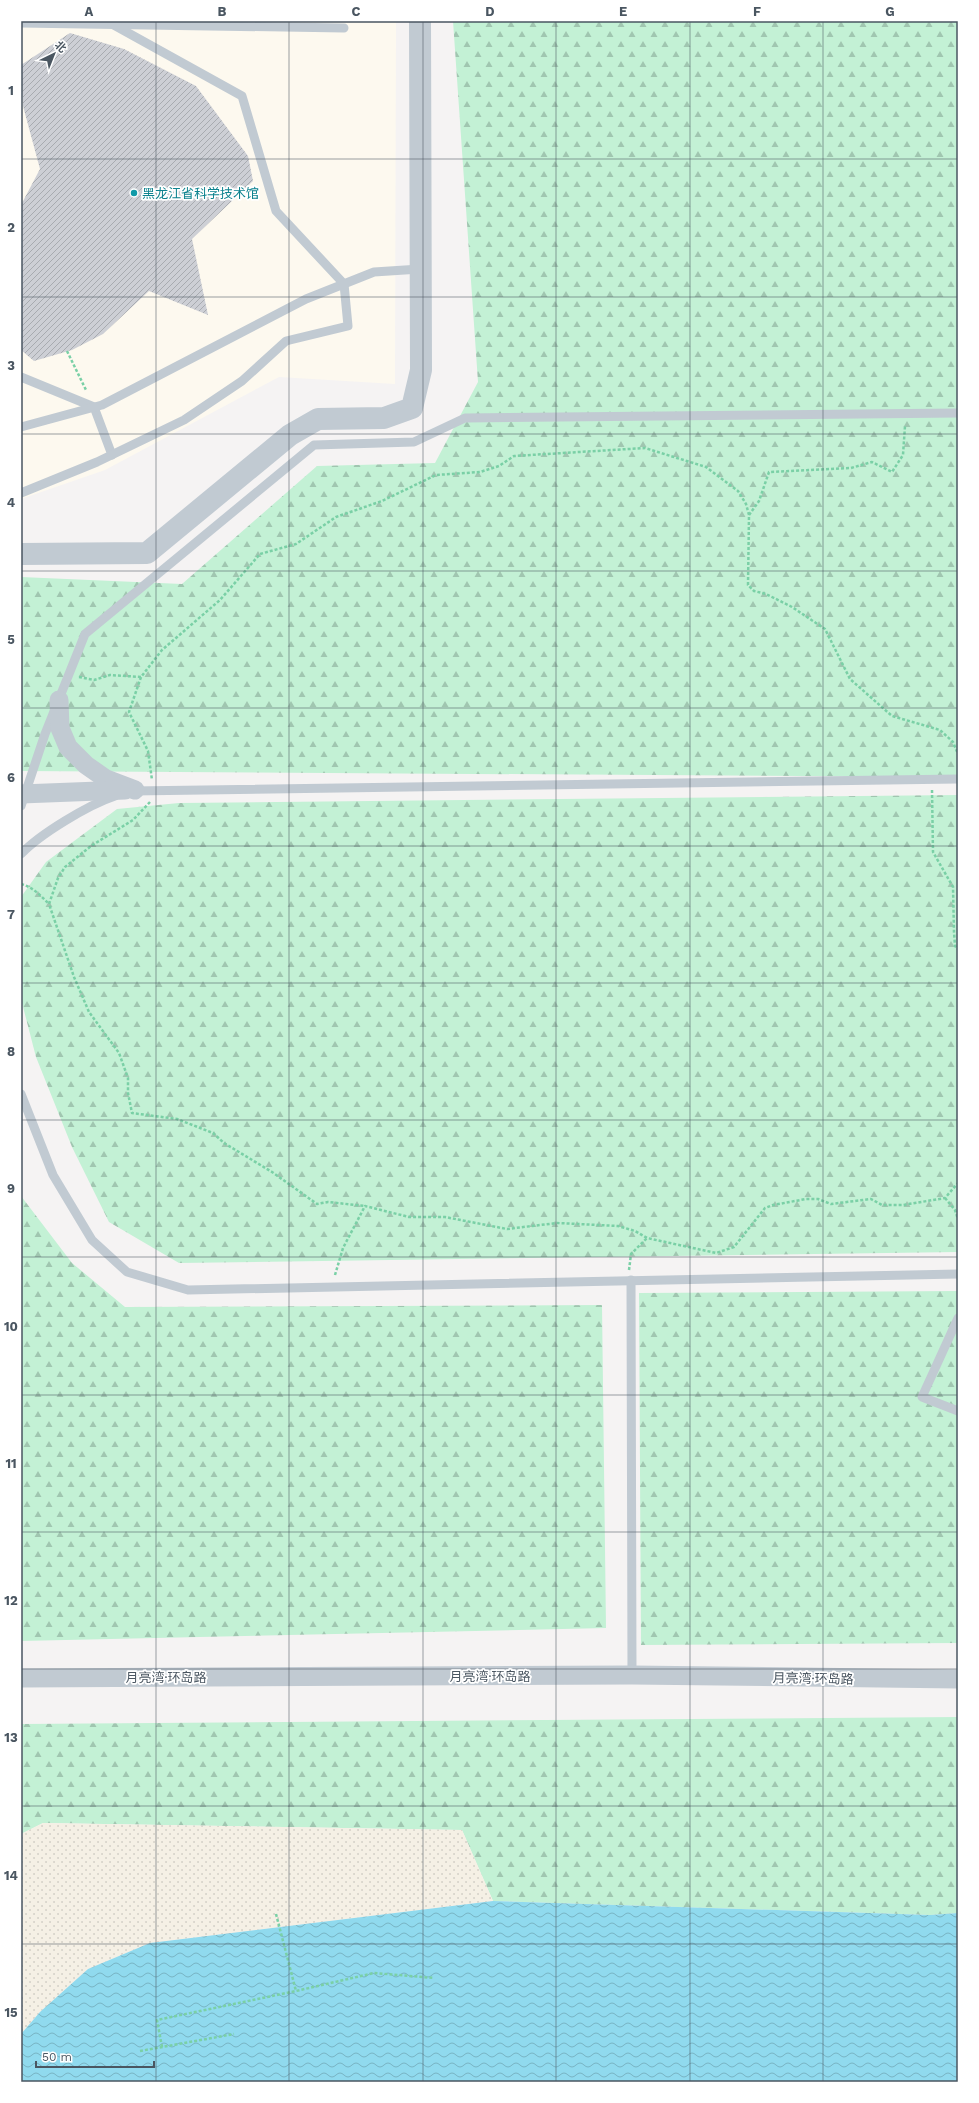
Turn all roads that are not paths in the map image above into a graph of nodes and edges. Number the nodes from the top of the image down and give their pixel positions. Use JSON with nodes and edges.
{"nodes":[{"id":1,"x":420,"y":21,"type":"edge"},
{"id":2,"x":21,"y":23,"type":"edge"},
{"id":3,"x":112,"y":24,"type":"junction"},
{"id":4,"x":344,"y":28,"type":"dead end"},
{"id":5,"x":420,"y":269,"type":"junction"},
{"id":6,"x":344,"y":284,"type":"junction"},
{"id":7,"x":21,"y":377,"type":"edge"},
{"id":8,"x":94,"y":407,"type":"junction"},
{"id":9,"x":958,"y":414,"type":"edge"},
{"id":10,"x":21,"y":427,"type":"edge"},
{"id":11,"x":112,"y":455,"type":"junction"},
{"id":12,"x":21,"y":493,"type":"edge"},
{"id":13,"x":21,"y":554,"type":"edge"},
{"id":14,"x":59,"y":700,"type":"junction"},
{"id":15,"x":958,"y":779,"type":"edge"},
{"id":16,"x":135,"y":790,"type":"junction"},
{"id":17,"x":22,"y":798,"type":"edge"},
{"id":18,"x":21,"y":854,"type":"edge"},
{"id":19,"x":21,"y":1094,"type":"edge"},
{"id":20,"x":958,"y":1274,"type":"edge"},
{"id":21,"x":631,"y":1280,"type":"junction"},
{"id":22,"x":958,"y":1318,"type":"edge"},
{"id":23,"x":958,"y":1411,"type":"edge"},
{"id":24,"x":632,"y":1675,"type":"junction"},
{"id":25,"x":21,"y":1678,"type":"edge"},
{"id":26,"x":958,"y":1680,"type":"edge"}],
"edges":[{"from":1,"to":5,"type":"street"},
{"from":2,"to":3,"type":"lane"},
{"from":3,"to":4,"type":"lane"},
{"from":3,"to":6,"type":"lane"},
{"from":5,"to":6,"type":"lane"},
{"from":5,"to":13,"type":"street"},
{"from":6,"to":8,"type":"lane"},
{"from":6,"to":11,"type":"lane"},
{"from":7,"to":8,"type":"lane"},
{"from":8,"to":10,"type":"lane"},
{"from":8,"to":11,"type":"lane"},
{"from":9,"to":14,"type":"lane"},
{"from":11,"to":12,"type":"lane"},
{"from":14,"to":16,"type":"street"},
{"from":14,"to":17,"type":"lane"},
{"from":15,"to":16,"type":"lane"},
{"from":16,"to":17,"type":"street"},
{"from":16,"to":18,"type":"lane"},
{"from":19,"to":21,"type":"lane"},
{"from":20,"to":21,"type":"lane"},
{"from":21,"to":24,"type":"lane"},
{"from":22,"to":23,"type":"lane"},
{"from":24,"to":25,"type":"street","name":"月亮湾·环岛路"},
{"from":24,"to":26,"type":"street","name":"月亮湾·环岛路"}]}
